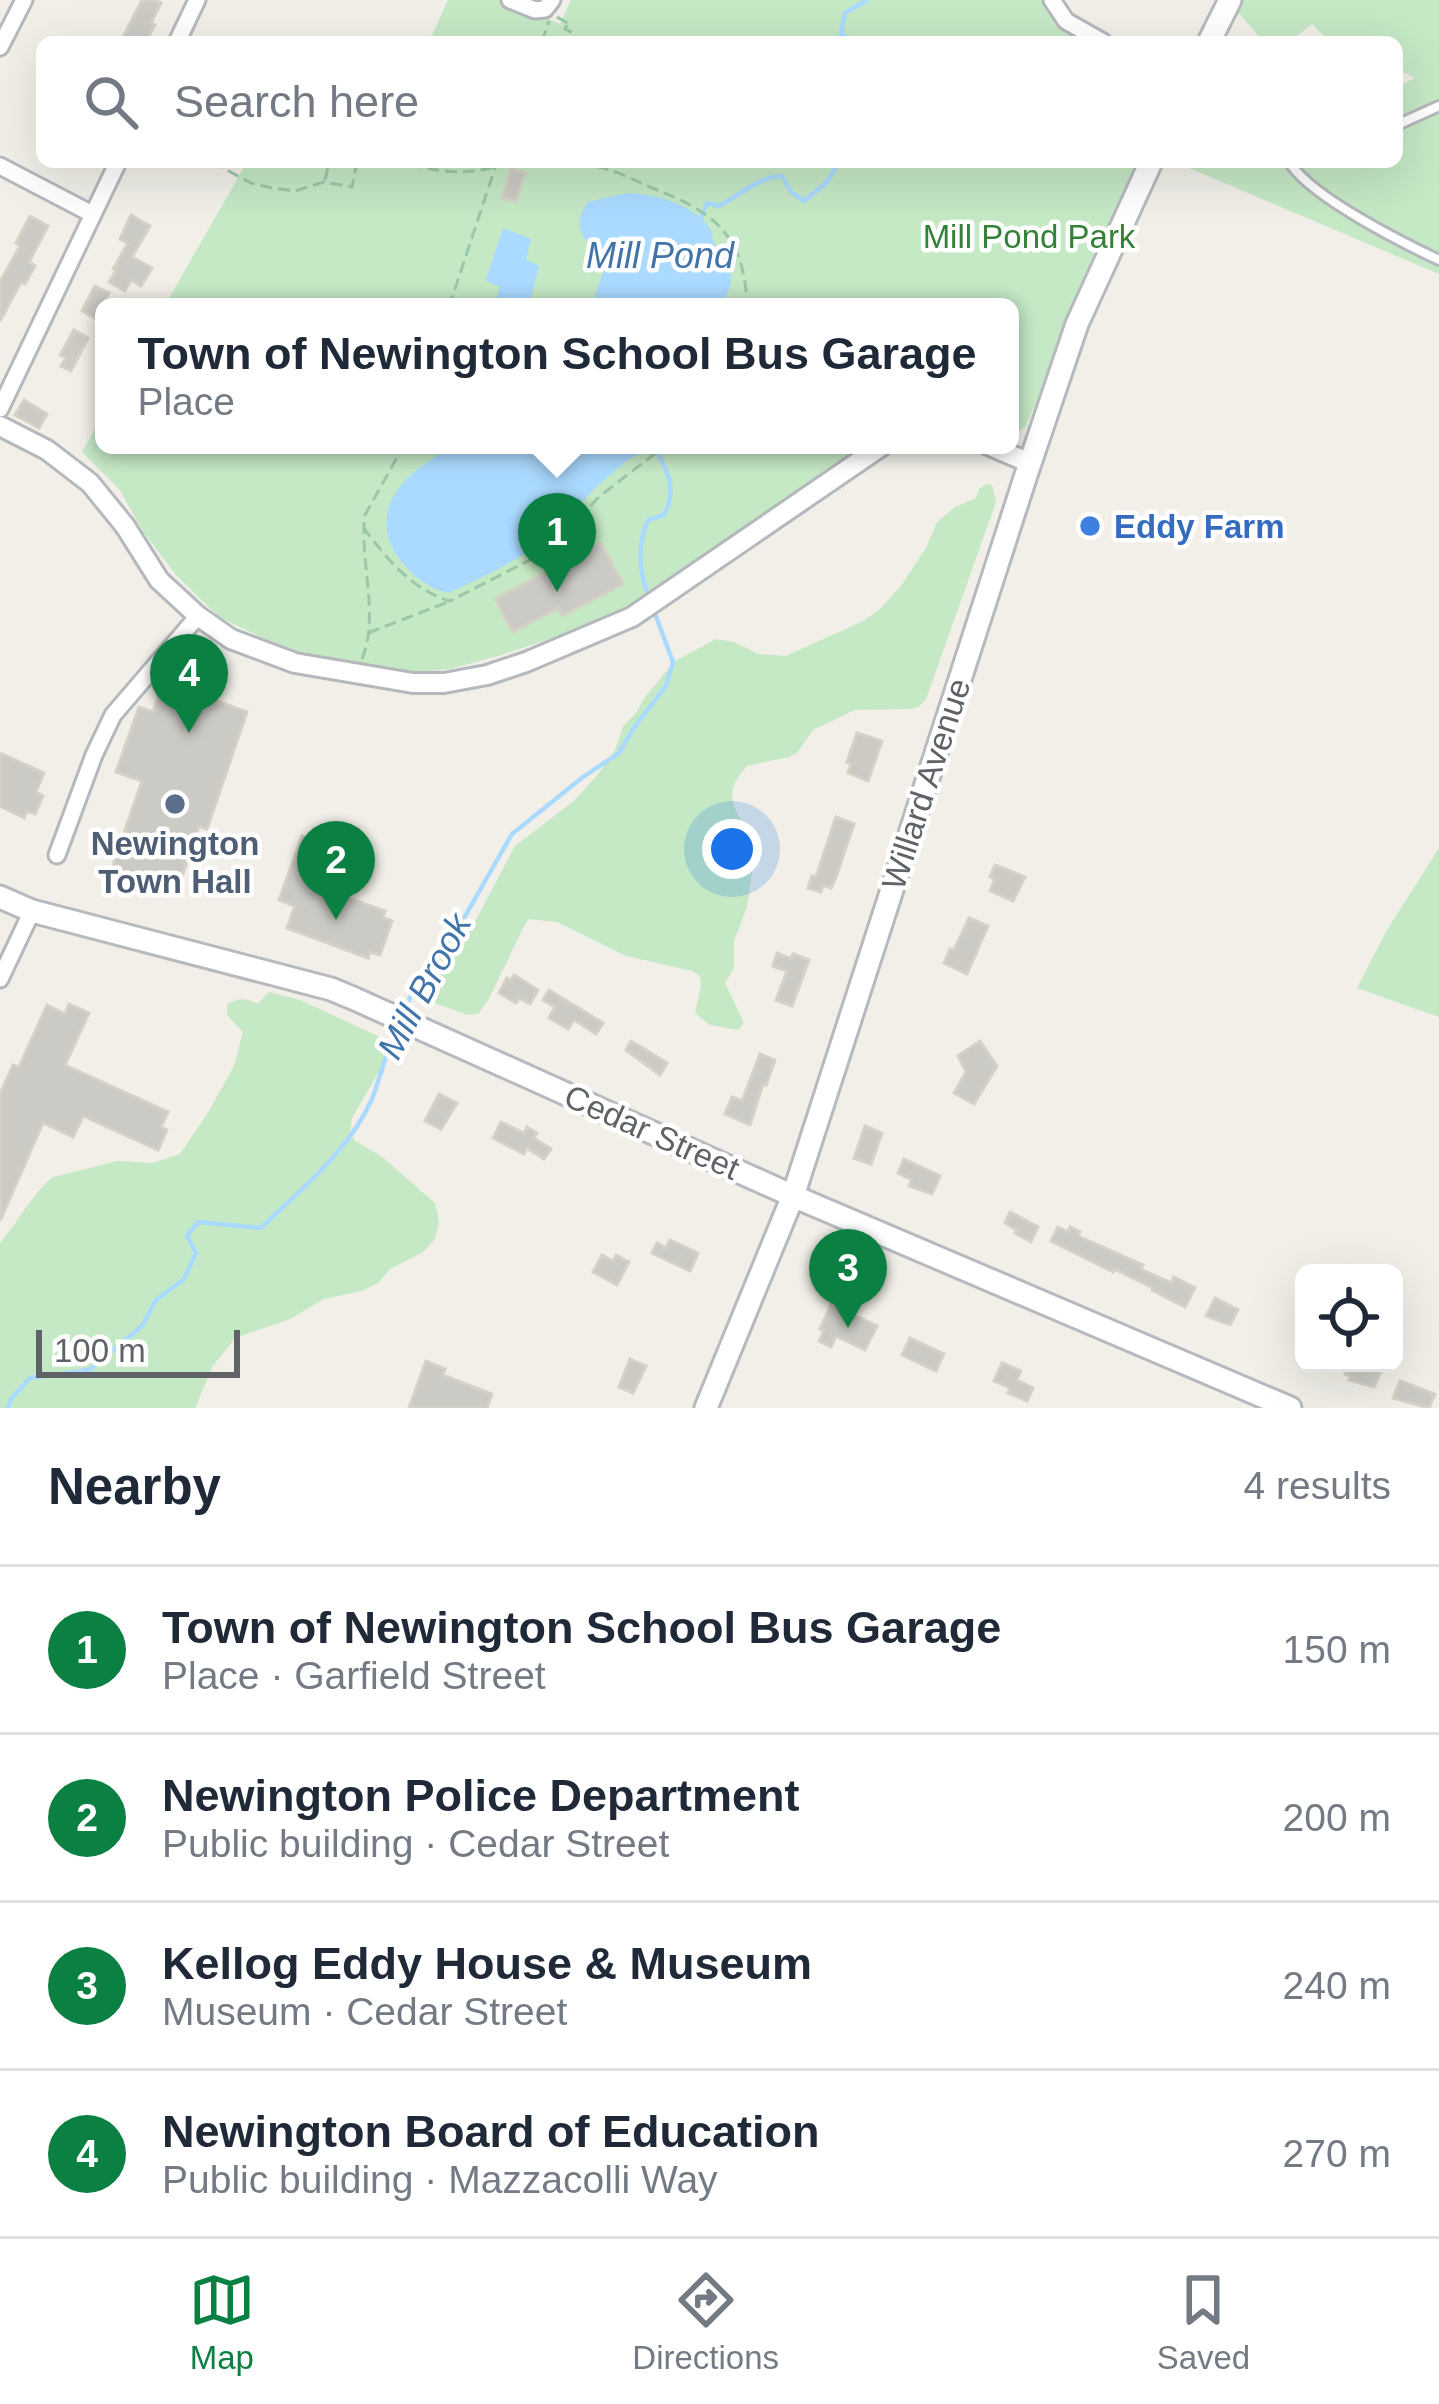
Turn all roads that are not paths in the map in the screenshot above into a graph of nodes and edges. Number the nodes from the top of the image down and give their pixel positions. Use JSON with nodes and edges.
{"nodes":[{"id":1,"x":23,"y":0,"type":"edge"},
{"id":2,"x":197,"y":0,"type":"edge"},
{"id":3,"x":510,"y":0,"type":"edge"},
{"id":4,"x":1229,"y":0,"type":"edge"},
{"id":5,"x":1052,"y":2,"type":"edge"},
{"id":6,"x":549,"y":11,"type":"edge"},
{"id":7,"x":180,"y":36,"type":"edge"},
{"id":8,"x":1092,"y":36,"type":"edge"},
{"id":9,"x":1212,"y":36,"type":"edge"},
{"id":10,"x":0,"y":47,"type":"edge"},
{"id":11,"x":1439,"y":106,"type":"edge"},
{"id":12,"x":1403,"y":122,"type":"edge"},
{"id":13,"x":0,"y":166,"type":"edge"},
{"id":14,"x":115,"y":168,"type":"edge"},
{"id":15,"x":1148,"y":168,"type":"edge"},
{"id":16,"x":1294,"y":168,"type":"edge"},
{"id":17,"x":92,"y":214,"type":"junction"},
{"id":18,"x":1439,"y":260,"type":"edge"},
{"id":19,"x":0,"y":409,"type":"edge"},
{"id":20,"x":0,"y":426,"type":"edge"},
{"id":21,"x":870,"y":454,"type":"edge"},
{"id":22,"x":1009,"y":454,"type":"edge"},
{"id":23,"x":1030,"y":463,"type":"junction"},
{"id":24,"x":198,"y":616,"type":"junction"},
{"id":25,"x":57,"y":855,"type":"dead end"},
{"id":26,"x":0,"y":897,"type":"edge"},
{"id":27,"x":32,"y":911,"type":"junction"},
{"id":28,"x":0,"y":980,"type":"edge"},
{"id":29,"x":793,"y":1196,"type":"junction"},
{"id":30,"x":706,"y":1408,"type":"edge"},
{"id":31,"x":1290,"y":1408,"type":"edge"}],
"edges":[{"from":1,"to":10,"type":"street"},
{"from":2,"to":7,"type":"street"},
{"from":3,"to":6,"type":"street"},
{"from":4,"to":9,"type":"main road"},
{"from":5,"to":8,"type":"street"},
{"from":11,"to":12,"type":"lane"},
{"from":13,"to":17,"type":"street"},
{"from":14,"to":17,"type":"street"},
{"from":15,"to":23,"type":"main road","name":"Willard Avenue"},
{"from":16,"to":18,"type":"lane"},
{"from":17,"to":19,"type":"street"},
{"from":20,"to":24,"type":"street"},
{"from":21,"to":24,"type":"street"},
{"from":22,"to":23,"type":"street"},
{"from":23,"to":29,"type":"main road","name":"Willard Avenue"},
{"from":24,"to":25,"type":"street"},
{"from":26,"to":27,"type":"main road","name":"Cedar Street"},
{"from":27,"to":28,"type":"street"},
{"from":27,"to":29,"type":"main road","name":"Cedar Street"},
{"from":29,"to":30,"type":"main road","name":"Willard Avenue"},
{"from":29,"to":31,"type":"main road","name":"Cedar Street"}]}
